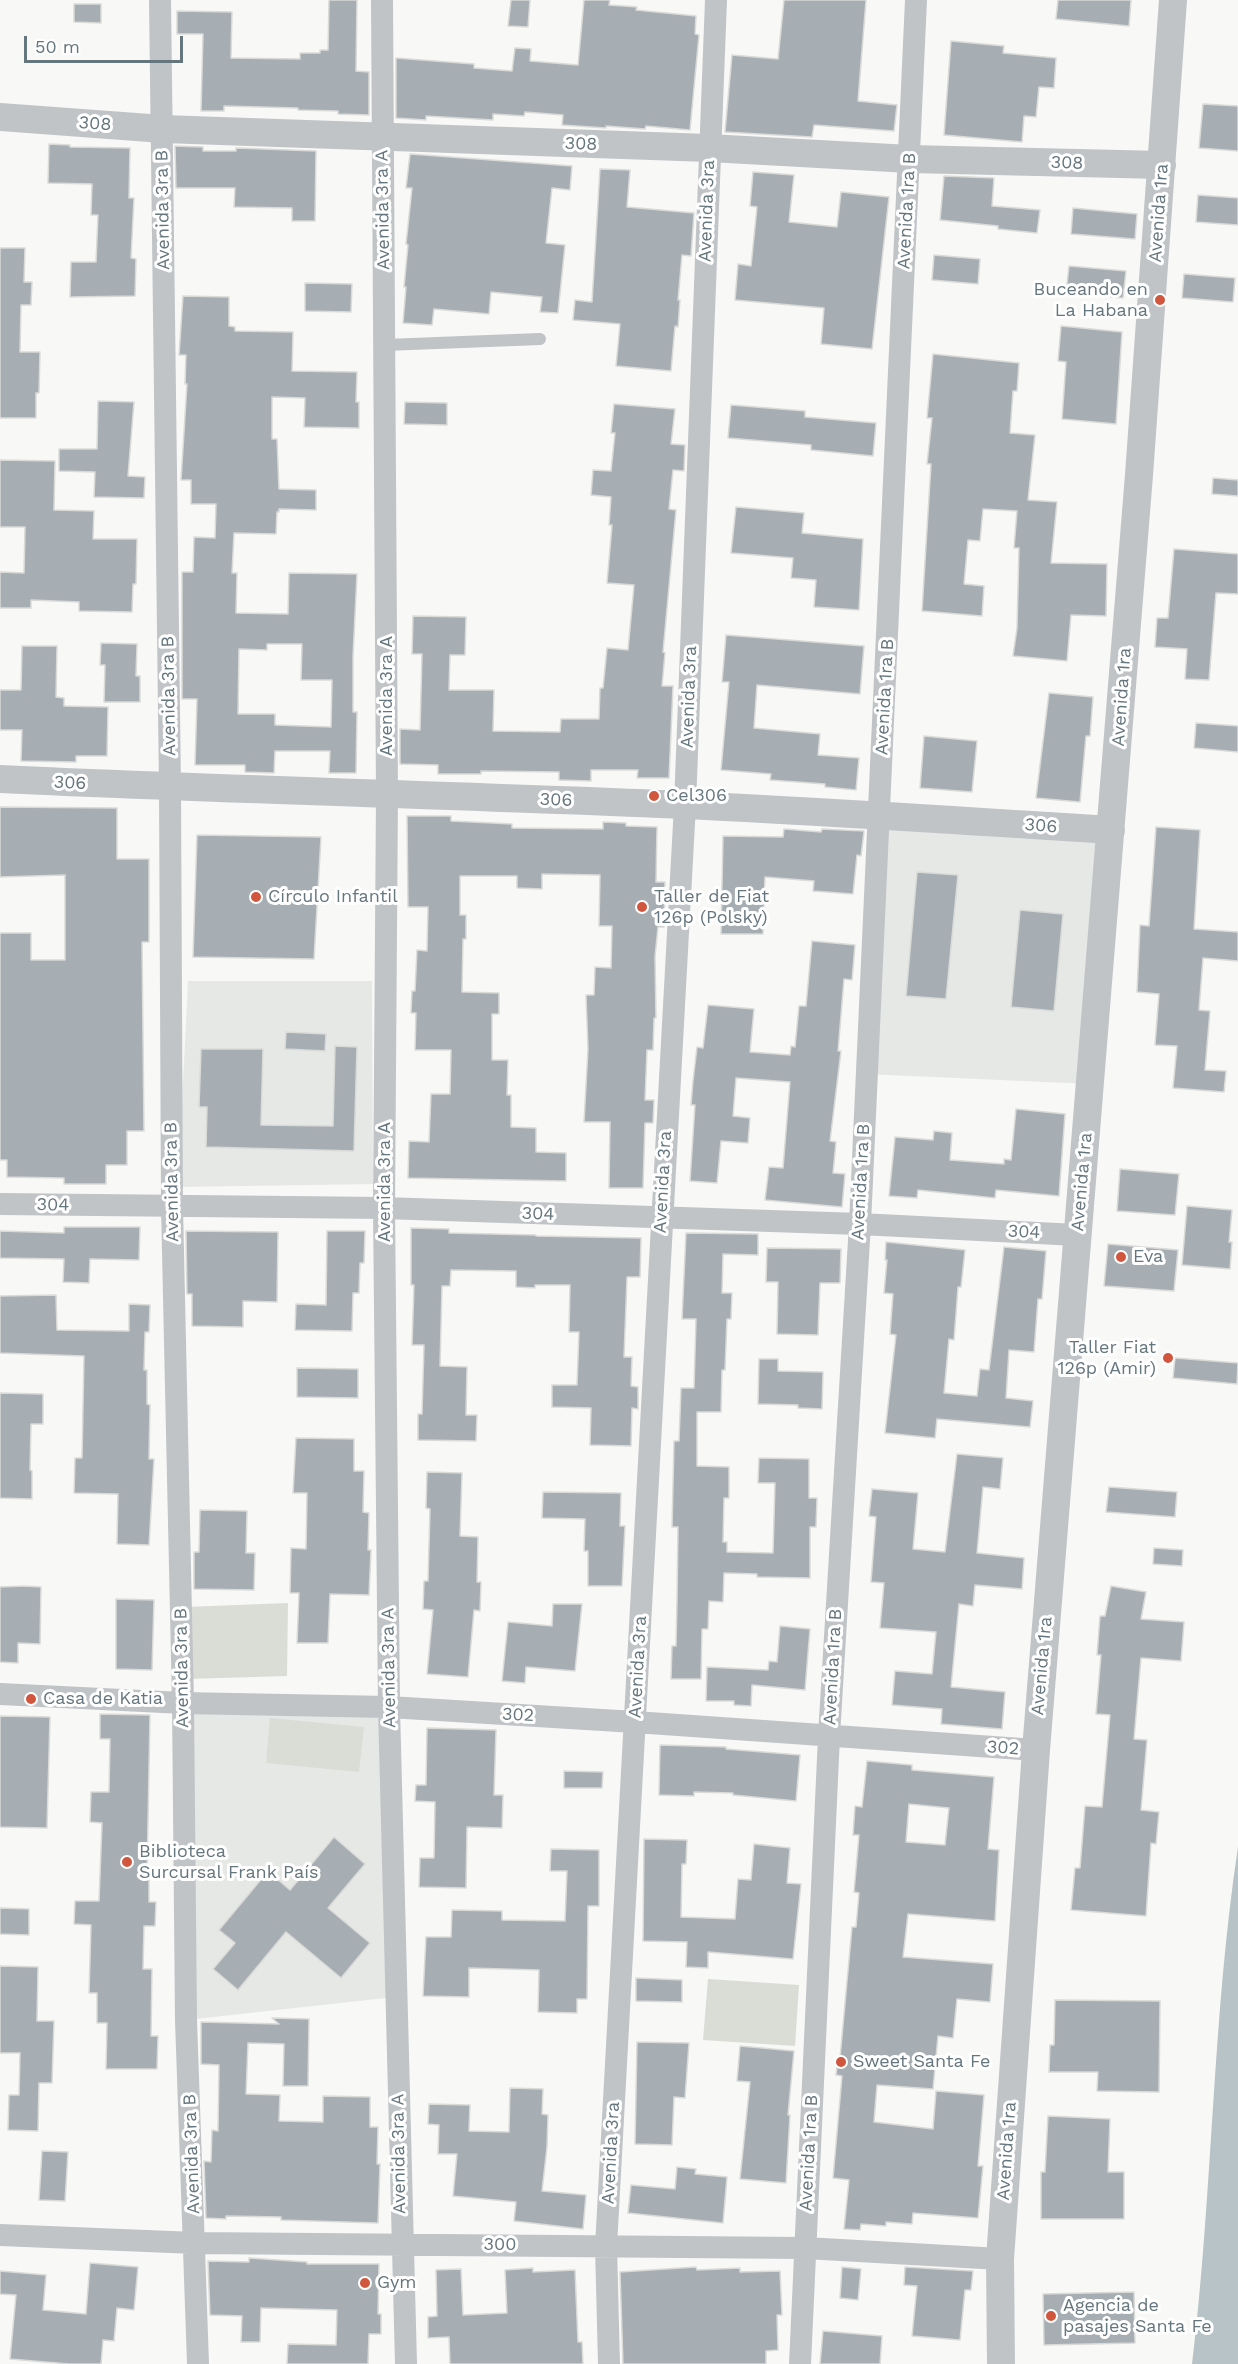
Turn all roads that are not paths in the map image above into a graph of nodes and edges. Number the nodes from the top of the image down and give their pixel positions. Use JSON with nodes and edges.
{"nodes":[{"id":1,"x":160,"y":0,"type":"edge"},
{"id":2,"x":382,"y":0,"type":"edge"},
{"id":3,"x":716,"y":0,"type":"edge"},
{"id":4,"x":916,"y":0,"type":"edge"},
{"id":5,"x":1173,"y":0,"type":"edge"},
{"id":6,"x":0,"y":117,"type":"edge"},
{"id":7,"x":163,"y":129,"type":"junction"},
{"id":8,"x":382,"y":138,"type":"junction"},
{"id":9,"x":709,"y":148,"type":"junction"},
{"id":10,"x":910,"y":159,"type":"junction"},
{"id":11,"x":1162,"y":165,"type":"junction"},
{"id":12,"x":540,"y":339,"type":"dead end"},
{"id":13,"x":385,"y":345,"type":"junction"},
{"id":14,"x":0,"y":779,"type":"edge"},
{"id":15,"x":170,"y":787,"type":"junction"},
{"id":16,"x":387,"y":794,"type":"junction"},
{"id":17,"x":685,"y":805,"type":"junction"},
{"id":18,"x":879,"y":815,"type":"junction"},
{"id":19,"x":1111,"y":830,"type":"junction"},
{"id":20,"x":0,"y":1204,"type":"edge"},
{"id":21,"x":172,"y":1207,"type":"junction"},
{"id":22,"x":384,"y":1209,"type":"junction"},
{"id":23,"x":661,"y":1219,"type":"junction"},
{"id":24,"x":860,"y":1224,"type":"junction"},
{"id":25,"x":1077,"y":1235,"type":"junction"},
{"id":26,"x":0,"y":1694,"type":"edge"},
{"id":27,"x":183,"y":1703,"type":"junction"},
{"id":28,"x":389,"y":1707,"type":"junction"},
{"id":29,"x":635,"y":1722,"type":"junction"},
{"id":30,"x":829,"y":1736,"type":"junction"},
{"id":31,"x":1036,"y":1750,"type":"junction"},
{"id":32,"x":0,"y":2235,"type":"edge"},
{"id":33,"x":195,"y":2243,"type":"junction"},
{"id":34,"x":402,"y":2245,"type":"junction"},
{"id":35,"x":606,"y":2246,"type":"junction"},
{"id":36,"x":805,"y":2248,"type":"junction"},
{"id":37,"x":1000,"y":2259,"type":"junction"},
{"id":38,"x":198,"y":2364,"type":"edge"},
{"id":39,"x":406,"y":2364,"type":"edge"},
{"id":40,"x":609,"y":2364,"type":"edge"},
{"id":41,"x":800,"y":2364,"type":"edge"},
{"id":42,"x":1001,"y":2364,"type":"edge"}],
"edges":[{"from":1,"to":7,"type":"street","name":"Avenida 3ra B"},
{"from":2,"to":8,"type":"street","name":"Avenida 3ra A"},
{"from":3,"to":9,"type":"street","name":"Avenida 3ra"},
{"from":4,"to":10,"type":"street","name":"Avenida 1ra B"},
{"from":5,"to":11,"type":"street","name":"Avenida 1ra"},
{"from":6,"to":7,"type":"street","name":"308"},
{"from":7,"to":8,"type":"street","name":"308"},
{"from":7,"to":15,"type":"street","name":"Avenida 3ra B"},
{"from":8,"to":9,"type":"street","name":"308"},
{"from":8,"to":13,"type":"street","name":"Avenida 3ra A"},
{"from":9,"to":10,"type":"street","name":"308"},
{"from":9,"to":17,"type":"street","name":"Avenida 3ra"},
{"from":10,"to":11,"type":"street","name":"308"},
{"from":10,"to":18,"type":"street","name":"Avenida 1ra B"},
{"from":11,"to":19,"type":"street","name":"Avenida 1ra"},
{"from":12,"to":13,"type":"lane"},
{"from":13,"to":16,"type":"street","name":"Avenida 3ra A"},
{"from":14,"to":15,"type":"street","name":"306"},
{"from":15,"to":16,"type":"street","name":"306"},
{"from":15,"to":21,"type":"street","name":"Avenida 3ra B"},
{"from":16,"to":17,"type":"street","name":"306"},
{"from":16,"to":22,"type":"street","name":"Avenida 3ra A"},
{"from":17,"to":18,"type":"street","name":"306"},
{"from":17,"to":23,"type":"street","name":"Avenida 3ra"},
{"from":18,"to":19,"type":"street","name":"306"},
{"from":18,"to":24,"type":"street","name":"Avenida 1ra B"},
{"from":19,"to":25,"type":"street","name":"Avenida 1ra"},
{"from":20,"to":21,"type":"street","name":"304"},
{"from":21,"to":22,"type":"street","name":"304"},
{"from":21,"to":27,"type":"street","name":"Avenida 3ra B"},
{"from":22,"to":23,"type":"street","name":"304"},
{"from":22,"to":28,"type":"street","name":"Avenida 3ra A"},
{"from":23,"to":24,"type":"street","name":"304"},
{"from":23,"to":29,"type":"street","name":"Avenida 3ra"},
{"from":24,"to":25,"type":"street","name":"304"},
{"from":24,"to":30,"type":"street","name":"Avenida 1ra B"},
{"from":25,"to":31,"type":"street","name":"Avenida 1ra"},
{"from":26,"to":27,"type":"street","name":"302"},
{"from":27,"to":28,"type":"street","name":"302"},
{"from":27,"to":33,"type":"street","name":"Avenida 3ra B"},
{"from":28,"to":29,"type":"street","name":"302"},
{"from":28,"to":34,"type":"street","name":"Avenida 3ra A"},
{"from":29,"to":30,"type":"street","name":"302"},
{"from":29,"to":35,"type":"street","name":"Avenida 3ra"},
{"from":30,"to":31,"type":"street","name":"302"},
{"from":30,"to":36,"type":"street","name":"Avenida 1ra B"},
{"from":31,"to":37,"type":"street","name":"Avenida 1ra"},
{"from":32,"to":33,"type":"street","name":"300"},
{"from":33,"to":34,"type":"street","name":"300"},
{"from":33,"to":38,"type":"street","name":"Avenida 3ra B"},
{"from":34,"to":35,"type":"street","name":"300"},
{"from":34,"to":39,"type":"street","name":"Avenida 3ra A"},
{"from":35,"to":36,"type":"street","name":"300"},
{"from":35,"to":40,"type":"street","name":"Avenida 3ra"},
{"from":36,"to":37,"type":"street","name":"300"},
{"from":36,"to":41,"type":"street","name":"Avenida 1ra B"},
{"from":37,"to":42,"type":"street","name":"Avenida 1ra"}]}
